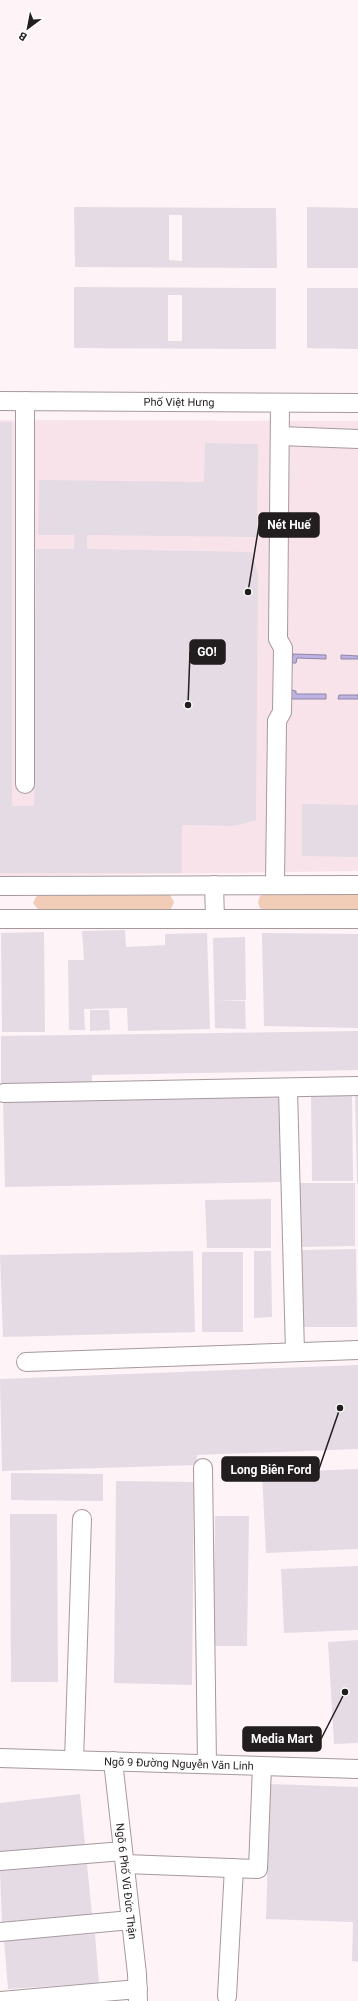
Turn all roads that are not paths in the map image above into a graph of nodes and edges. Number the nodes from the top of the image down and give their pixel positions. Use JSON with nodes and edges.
{"nodes":[{"id":1,"x":0,"y":401,"type":"edge"},
{"id":2,"x":25,"y":401,"type":"junction"},
{"id":3,"x":280,"y":403,"type":"junction"},
{"id":4,"x":358,"y":403,"type":"edge"},
{"id":5,"x":280,"y":436,"type":"junction"},
{"id":6,"x":358,"y":439,"type":"edge"},
{"id":7,"x":25,"y":784,"type":"dead end"},
{"id":8,"x":214,"y":885,"type":"junction"},
{"id":9,"x":275,"y":885,"type":"junction"},
{"id":10,"x":358,"y":885,"type":"edge"},
{"id":11,"x":0,"y":886,"type":"edge"},
{"id":12,"x":0,"y":919,"type":"edge"},
{"id":13,"x":215,"y":919,"type":"junction"},
{"id":14,"x":358,"y":919,"type":"edge"},
{"id":15,"x":358,"y":1086,"type":"edge"},
{"id":16,"x":288,"y":1089,"type":"junction"},
{"id":17,"x":4,"y":1093,"type":"dead end"},
{"id":18,"x":358,"y":1350,"type":"edge"},
{"id":19,"x":295,"y":1352,"type":"junction"},
{"id":20,"x":26,"y":1362,"type":"dead end"},
{"id":21,"x":203,"y":1468,"type":"dead end"},
{"id":22,"x":82,"y":1519,"type":"dead end"},
{"id":23,"x":0,"y":1758,"type":"edge"},
{"id":24,"x":74,"y":1760,"type":"junction"},
{"id":25,"x":113,"y":1761,"type":"junction"},
{"id":26,"x":207,"y":1764,"type":"junction"},
{"id":27,"x":262,"y":1766,"type":"junction"},
{"id":28,"x":358,"y":1769,"type":"edge"},
{"id":29,"x":124,"y":1857,"type":"junction"},
{"id":30,"x":0,"y":1861,"type":"edge"},
{"id":31,"x":234,"y":1868,"type":"junction"},
{"id":32,"x":131,"y":1920,"type":"junction"},
{"id":33,"x":0,"y":1932,"type":"edge"},
{"id":34,"x":138,"y":1995,"type":"edge"},
{"id":35,"x":227,"y":1996,"type":"dead end"},
{"id":36,"x":0,"y":2001,"type":"edge"}],
"edges":[{"from":1,"to":2,"type":"street","name":"Phố Việt Hưng"},
{"from":2,"to":3,"type":"street","name":"Phố Việt Hưng"},
{"from":2,"to":7,"type":"street"},
{"from":3,"to":4,"type":"street","name":"Phố Việt Hưng"},
{"from":3,"to":5,"type":"street"},
{"from":5,"to":6,"type":"street"},
{"from":5,"to":9,"type":"street"},
{"from":8,"to":9,"type":"street"},
{"from":8,"to":11,"type":"street"},
{"from":8,"to":13,"type":"street"},
{"from":9,"to":10,"type":"street"},
{"from":12,"to":13,"type":"street"},
{"from":13,"to":14,"type":"street"},
{"from":15,"to":16,"type":"street"},
{"from":16,"to":17,"type":"street"},
{"from":16,"to":19,"type":"street"},
{"from":18,"to":19,"type":"street"},
{"from":19,"to":20,"type":"street"},
{"from":21,"to":26,"type":"street"},
{"from":22,"to":24,"type":"street"},
{"from":23,"to":24,"type":"street","name":"Ngõ 9 Đường Nguyễn Văn Linh"},
{"from":24,"to":25,"type":"street","name":"Ngõ 9 Đường Nguyễn Văn Linh"},
{"from":25,"to":26,"type":"street","name":"Ngõ 9 Đường Nguyễn Văn Linh"},
{"from":25,"to":29,"type":"street","name":"Ngõ 6 Phố Vũ Đức Thận"},
{"from":26,"to":27,"type":"street","name":"Ngõ 9 Đường Nguyễn Văn Linh"},
{"from":27,"to":28,"type":"street","name":"Ngõ 9 Đường Nguyễn Văn Linh"},
{"from":27,"to":31,"type":"street"},
{"from":29,"to":30,"type":"street"},
{"from":29,"to":31,"type":"street"},
{"from":29,"to":32,"type":"street","name":"Ngõ 6 Phố Vũ Đức Thận"},
{"from":31,"to":35,"type":"street"},
{"from":32,"to":33,"type":"street"},
{"from":32,"to":34,"type":"street","name":"Ngõ 6 Phố Vũ Đức Thận"},
{"from":34,"to":36,"type":"street"}]}
